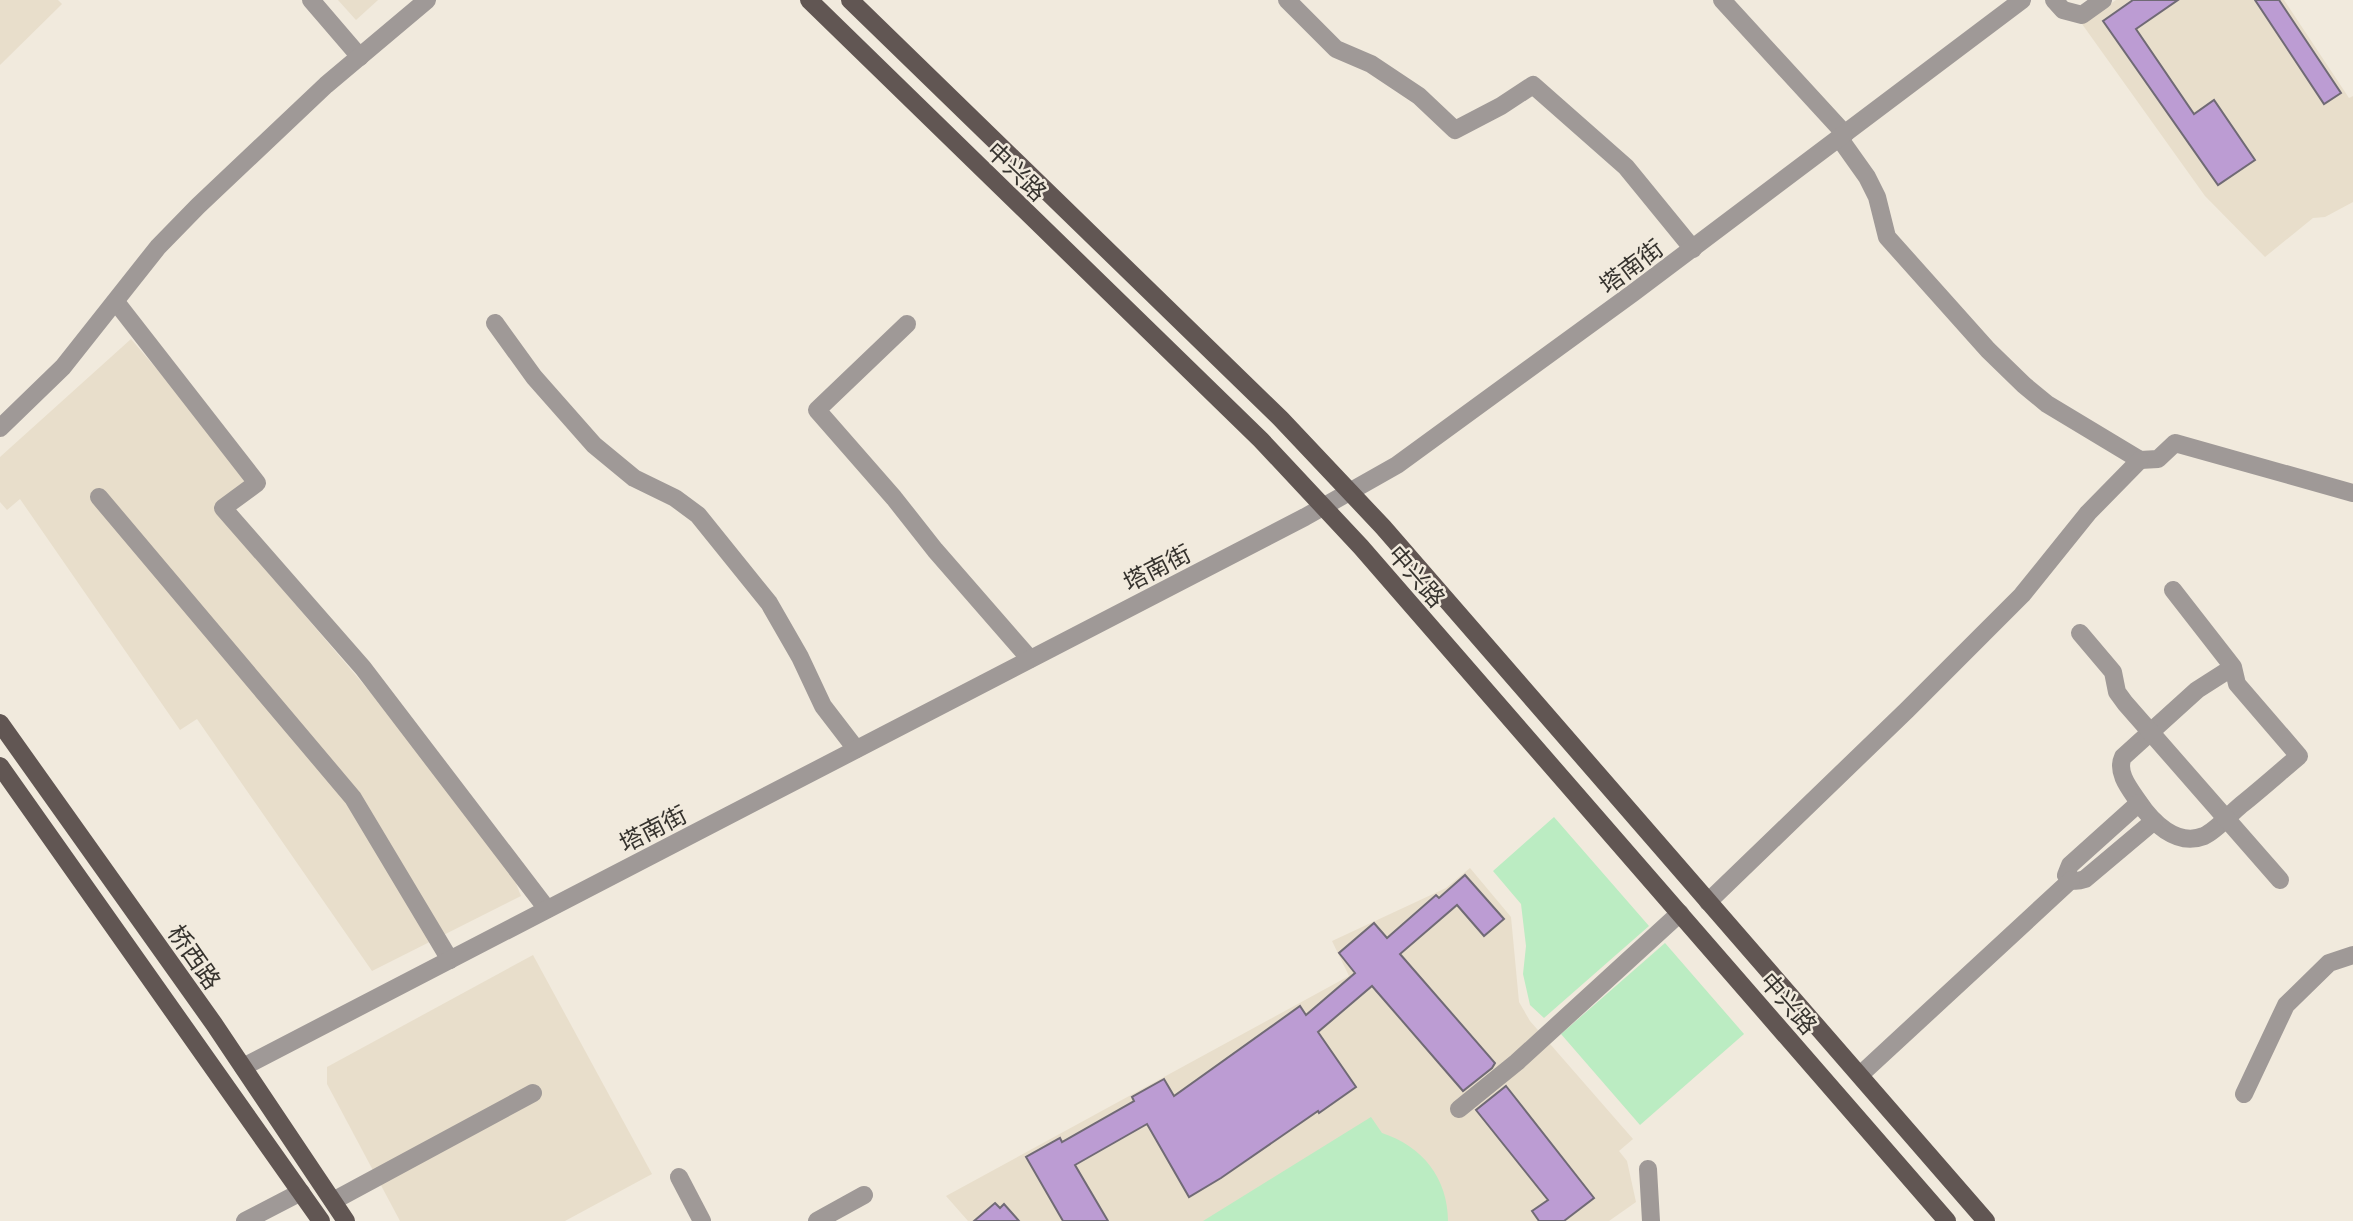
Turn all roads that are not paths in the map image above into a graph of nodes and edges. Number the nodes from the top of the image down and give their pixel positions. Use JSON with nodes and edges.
{"nodes":[{"id":1,"x":311,"y":0,"type":"edge"},
{"id":2,"x":427,"y":0,"type":"edge"},
{"id":3,"x":809,"y":0,"type":"edge"},
{"id":4,"x":850,"y":0,"type":"edge"},
{"id":5,"x":1287,"y":0,"type":"edge"},
{"id":6,"x":1722,"y":0,"type":"edge"},
{"id":7,"x":2022,"y":0,"type":"edge"},
{"id":8,"x":2054,"y":0,"type":"edge"},
{"id":9,"x":2104,"y":0,"type":"edge"},
{"id":10,"x":360,"y":57,"type":"junction"},
{"id":11,"x":1842,"y":137,"type":"junction"},
{"id":12,"x":1692,"y":249,"type":"junction"},
{"id":13,"x":116,"y":302,"type":"junction"},
{"id":14,"x":495,"y":323,"type":"dead end"},
{"id":15,"x":907,"y":324,"type":"dead end"},
{"id":16,"x":0,"y":428,"type":"edge"},
{"id":17,"x":2140,"y":460,"type":"junction"},
{"id":18,"x":1350,"y":492,"type":"junction"},
{"id":19,"x":2353,"y":493,"type":"edge"},
{"id":20,"x":99,"y":497,"type":"dead end"},
{"id":21,"x":1324,"y":507,"type":"junction"},
{"id":22,"x":2173,"y":590,"type":"dead end"},
{"id":23,"x":2080,"y":633,"type":"dead end"},
{"id":24,"x":1030,"y":659,"type":"junction"},
{"id":25,"x":2233,"y":667,"type":"junction"},
{"id":26,"x":0,"y":723,"type":"edge"},
{"id":27,"x":2150,"y":732,"type":"junction"},
{"id":28,"x":856,"y":748,"type":"junction"},
{"id":29,"x":0,"y":766,"type":"edge"},
{"id":30,"x":2139,"y":803,"type":"junction"},
{"id":31,"x":2226,"y":818,"type":"junction"},
{"id":32,"x":2154,"y":821,"type":"junction"},
{"id":33,"x":2071,"y":880,"type":"junction"},
{"id":34,"x":2280,"y":880,"type":"dead end"},
{"id":35,"x":1709,"y":902,"type":"junction"},
{"id":36,"x":547,"y":909,"type":"junction"},
{"id":37,"x":1680,"y":913,"type":"junction"},
{"id":38,"x":2353,"y":955,"type":"edge"},
{"id":39,"x":450,"y":960,"type":"junction"},
{"id":40,"x":243,"y":1068,"type":"junction"},
{"id":41,"x":1860,"y":1075,"type":"junction"},
{"id":42,"x":533,"y":1093,"type":"dead end"},
{"id":43,"x":2244,"y":1094,"type":"dead end"},
{"id":44,"x":1459,"y":1110,"type":"dead end"},
{"id":45,"x":1648,"y":1169,"type":"dead end"},
{"id":46,"x":679,"y":1177,"type":"dead end"},
{"id":47,"x":301,"y":1192,"type":"junction"},
{"id":48,"x":863,"y":1195,"type":"dead end"},
{"id":49,"x":333,"y":1201,"type":"junction"},
{"id":50,"x":245,"y":1221,"type":"edge"},
{"id":51,"x":321,"y":1221,"type":"edge"},
{"id":52,"x":346,"y":1221,"type":"edge"},
{"id":53,"x":702,"y":1221,"type":"edge"},
{"id":54,"x":817,"y":1221,"type":"edge"},
{"id":55,"x":1651,"y":1221,"type":"edge"},
{"id":56,"x":1948,"y":1221,"type":"edge"},
{"id":57,"x":1986,"y":1221,"type":"edge"}],
"edges":[{"from":1,"to":10,"type":"street"},
{"from":2,"to":10,"type":"street"},
{"from":3,"to":21,"type":"main road","name":"中兴路"},
{"from":4,"to":18,"type":"main road","name":"中兴路"},
{"from":5,"to":12,"type":"street"},
{"from":6,"to":11,"type":"street"},
{"from":7,"to":11,"type":"street","name":"塔南街"},
{"from":8,"to":9,"type":"street"},
{"from":10,"to":13,"type":"street"},
{"from":11,"to":12,"type":"street","name":"塔南街"},
{"from":11,"to":17,"type":"street"},
{"from":12,"to":18,"type":"street","name":"塔南街"},
{"from":13,"to":16,"type":"street"},
{"from":13,"to":36,"type":"street"},
{"from":14,"to":28,"type":"street"},
{"from":15,"to":24,"type":"street"},
{"from":17,"to":19,"type":"street"},
{"from":17,"to":35,"type":"street"},
{"from":18,"to":21,"type":"street","name":"塔南街"},
{"from":18,"to":35,"type":"main road","name":"中兴路"},
{"from":20,"to":39,"type":"street"},
{"from":21,"to":24,"type":"street","name":"塔南街"},
{"from":21,"to":37,"type":"main road","name":"中兴路"},
{"from":22,"to":25,"type":"street"},
{"from":23,"to":27,"type":"street"},
{"from":24,"to":28,"type":"street","name":"塔南街"},
{"from":25,"to":27,"type":"street"},
{"from":25,"to":31,"type":"street"},
{"from":26,"to":40,"type":"main road","name":"桥西路"},
{"from":27,"to":30,"type":"street"},
{"from":27,"to":31,"type":"street"},
{"from":28,"to":36,"type":"street","name":"塔南街"},
{"from":29,"to":47,"type":"main road","name":"桥西路"},
{"from":30,"to":32,"type":"street"},
{"from":30,"to":33,"type":"street"},
{"from":31,"to":32,"type":"street"},
{"from":31,"to":34,"type":"street"},
{"from":32,"to":33,"type":"street"},
{"from":33,"to":41,"type":"street"},
{"from":35,"to":41,"type":"main road","name":"中兴路"},
{"from":36,"to":39,"type":"street","name":"塔南街"},
{"from":37,"to":44,"type":"street"},
{"from":37,"to":56,"type":"main road","name":"中兴路"},
{"from":38,"to":43,"type":"street"},
{"from":39,"to":40,"type":"street","name":"塔南街"},
{"from":40,"to":49,"type":"main road","name":"桥西路"},
{"from":41,"to":57,"type":"main road","name":"中兴路"},
{"from":42,"to":49,"type":"street"},
{"from":45,"to":55,"type":"street"},
{"from":46,"to":53,"type":"street"},
{"from":47,"to":50,"type":"street"},
{"from":47,"to":51,"type":"main road","name":"桥西路"},
{"from":48,"to":54,"type":"street"},
{"from":49,"to":52,"type":"main road","name":"桥西路"}]}
